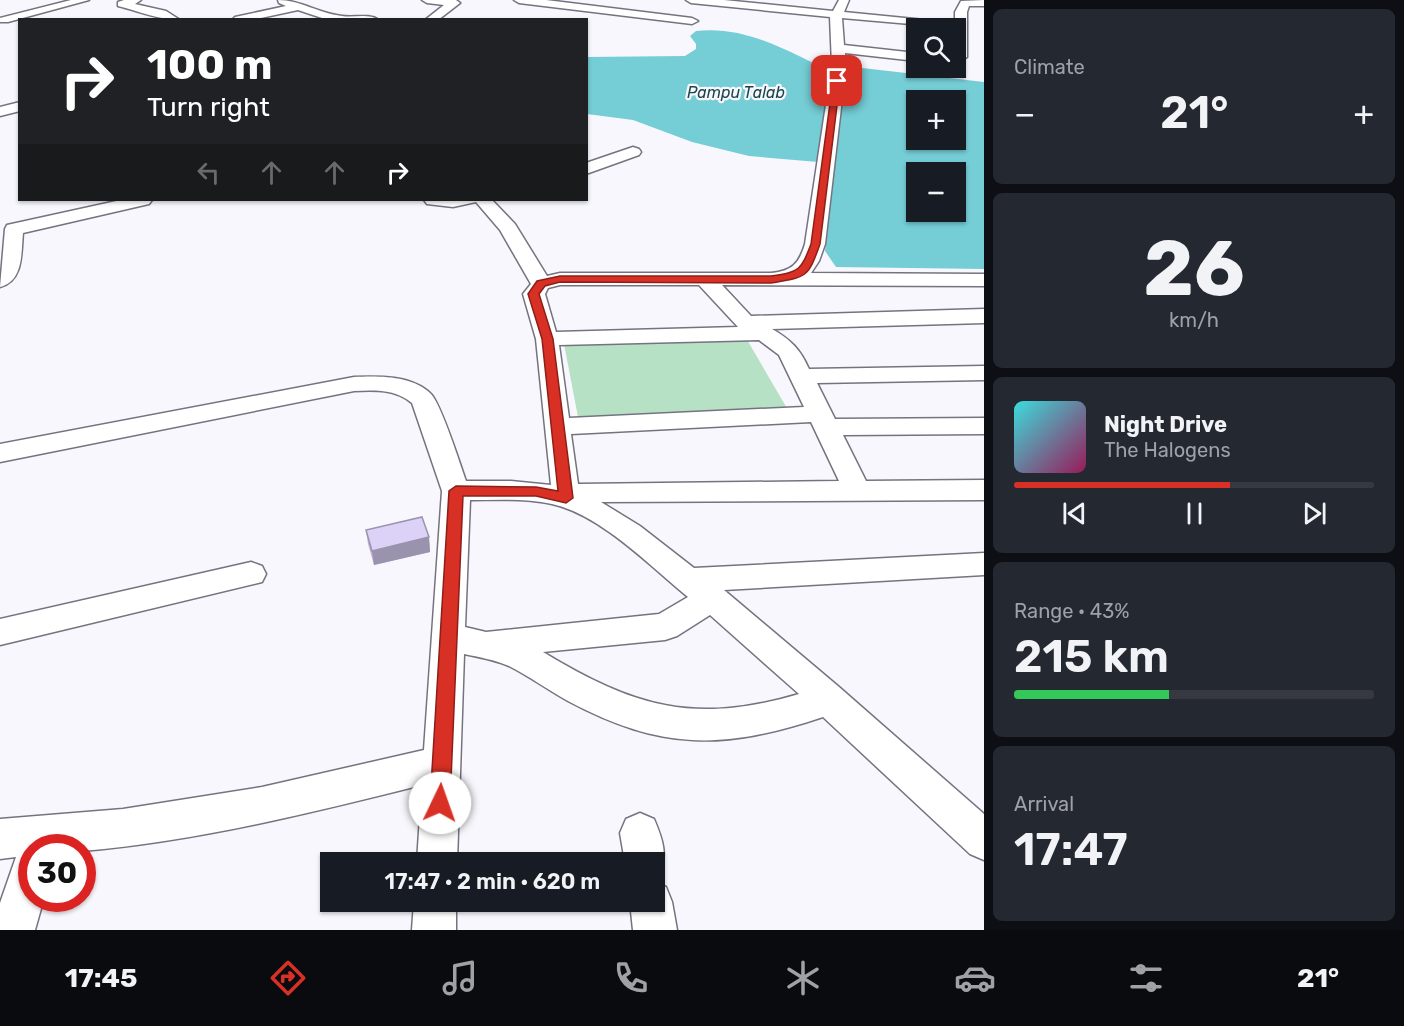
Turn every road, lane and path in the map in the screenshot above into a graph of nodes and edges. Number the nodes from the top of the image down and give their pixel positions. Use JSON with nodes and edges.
{"nodes":[{"id":1,"x":84,"y":0,"type":"edge"},
{"id":2,"x":136,"y":0,"type":"edge"},
{"id":3,"x":427,"y":0,"type":"edge"},
{"id":4,"x":519,"y":0,"type":"edge"},
{"id":5,"x":691,"y":0,"type":"edge"},
{"id":6,"x":830,"y":0,"type":"edge"},
{"id":7,"x":848,"y":1,"type":"edge"},
{"id":8,"x":286,"y":2,"type":"edge"},
{"id":9,"x":458,"y":2,"type":"edge"},
{"id":10,"x":984,"y":3,"type":"edge"},
{"id":11,"x":836,"y":16,"type":"junction"},
{"id":12,"x":170,"y":18,"type":"edge"},
{"id":13,"x":242,"y":18,"type":"edge"},
{"id":14,"x":336,"y":18,"type":"edge"},
{"id":15,"x":433,"y":18,"type":"edge"},
{"id":16,"x":958,"y":18,"type":"edge"},
{"id":17,"x":2,"y":20,"type":"edge"},
{"id":18,"x":693,"y":21,"type":"dead end"},
{"id":19,"x":906,"y":22,"type":"edge"},
{"id":20,"x":18,"y":24,"type":"edge"},
{"id":21,"x":838,"y":48,"type":"junction"},
{"id":22,"x":906,"y":56,"type":"edge"},
{"id":23,"x":18,"y":107,"type":"edge"},
{"id":24,"x":0,"y":112,"type":"edge"},
{"id":25,"x":633,"y":152,"type":"dead end"},
{"id":26,"x":588,"y":168,"type":"edge"},
{"id":27,"x":139,"y":201,"type":"edge"},
{"id":28,"x":443,"y":201,"type":"edge"},
{"id":29,"x":460,"y":201,"type":"edge"},
{"id":30,"x":484,"y":201,"type":"edge"},
{"id":31,"x":0,"y":215,"type":"edge"},
{"id":32,"x":14,"y":229,"type":"junction"},
{"id":33,"x":704,"y":278,"type":"junction"},
{"id":34,"x":771,"y":279,"type":"junction"},
{"id":35,"x":984,"y":280,"type":"edge"},
{"id":36,"x":0,"y":281,"type":"edge"},
{"id":37,"x":541,"y":284,"type":"junction"},
{"id":38,"x":984,"y":316,"type":"edge"},
{"id":39,"x":754,"y":328,"type":"junction"},
{"id":40,"x":547,"y":339,"type":"junction"},
{"id":41,"x":984,"y":373,"type":"edge"},
{"id":42,"x":801,"y":376,"type":"junction"},
{"id":43,"x":823,"y":421,"type":"junction"},
{"id":44,"x":984,"y":426,"type":"edge"},
{"id":45,"x":558,"y":427,"type":"junction"},
{"id":46,"x":0,"y":453,"type":"edge"},
{"id":47,"x":857,"y":490,"type":"junction"},
{"id":48,"x":984,"y":490,"type":"edge"},
{"id":49,"x":456,"y":491,"type":"junction"},
{"id":50,"x":566,"y":497,"type":"junction"},
{"id":51,"x":984,"y":564,"type":"edge"},
{"id":52,"x":251,"y":574,"type":"dead end"},
{"id":53,"x":701,"y":589,"type":"junction"},
{"id":54,"x":0,"y":632,"type":"edge"},
{"id":55,"x":464,"y":641,"type":"junction"},
{"id":56,"x":827,"y":700,"type":"junction"},
{"id":57,"x":442,"y":763,"type":"junction"},
{"id":58,"x":96,"y":835,"type":"edge"},
{"id":59,"x":0,"y":839,"type":"edge"},
{"id":60,"x":984,"y":840,"type":"edge"},
{"id":61,"x":18,"y":845,"type":"edge"},
{"id":62,"x":438,"y":852,"type":"edge"},
{"id":63,"x":19,"y":912,"type":"edge"},
{"id":64,"x":435,"y":912,"type":"edge"},
{"id":65,"x":653,"y":912,"type":"edge"},
{"id":66,"x":14,"y":930,"type":"edge"},
{"id":67,"x":434,"y":930,"type":"edge"},
{"id":68,"x":656,"y":930,"type":"edge"}],
"edges":[{"from":1,"to":17,"type":"street"},
{"from":2,"to":12,"type":"street"},
{"from":3,"to":9,"type":"street"},
{"from":4,"to":18,"type":"street"},
{"from":5,"to":11,"type":"street"},
{"from":6,"to":7,"type":"street"},
{"from":7,"to":11,"type":"street"},
{"from":8,"to":13,"type":"street"},
{"from":8,"to":14,"type":"street"},
{"from":9,"to":15,"type":"street"},
{"from":10,"to":16,"type":"street"},
{"from":11,"to":19,"type":"street"},
{"from":11,"to":21,"type":"street"},
{"from":17,"to":20,"type":"street"},
{"from":21,"to":22,"type":"street"},
{"from":21,"to":34,"type":"street"},
{"from":23,"to":24,"type":"street"},
{"from":25,"to":26,"type":"street"},
{"from":27,"to":32,"type":"street"},
{"from":28,"to":29,"type":"street"},
{"from":30,"to":37,"type":"street"},
{"from":31,"to":32,"type":"street"},
{"from":32,"to":36,"type":"street"},
{"from":33,"to":34,"type":"street"},
{"from":33,"to":37,"type":"street"},
{"from":33,"to":39,"type":"street"},
{"from":34,"to":35,"type":"street"},
{"from":37,"to":40,"type":"street"},
{"from":38,"to":39,"type":"street"},
{"from":39,"to":40,"type":"street"},
{"from":39,"to":42,"type":"street"},
{"from":40,"to":45,"type":"street"},
{"from":41,"to":42,"type":"street"},
{"from":42,"to":43,"type":"street"},
{"from":43,"to":44,"type":"street"},
{"from":43,"to":45,"type":"street"},
{"from":43,"to":47,"type":"street"},
{"from":45,"to":50,"type":"street"},
{"from":46,"to":49,"type":"street"},
{"from":47,"to":48,"type":"street"},
{"from":47,"to":50,"type":"street"},
{"from":49,"to":50,"type":"street"},
{"from":49,"to":55,"type":"street"},
{"from":50,"to":53,"type":"street"},
{"from":51,"to":53,"type":"street"},
{"from":52,"to":54,"type":"street"},
{"from":53,"to":55,"type":"street"},
{"from":53,"to":56,"type":"street"},
{"from":55,"to":56,"type":"street"},
{"from":55,"to":57,"type":"street"},
{"from":56,"to":60,"type":"street"},
{"from":57,"to":58,"type":"street"},
{"from":57,"to":62,"type":"street"},
{"from":59,"to":61,"type":"street"},
{"from":63,"to":66,"type":"street"},
{"from":64,"to":67,"type":"street"},
{"from":65,"to":68,"type":"street"}]}
